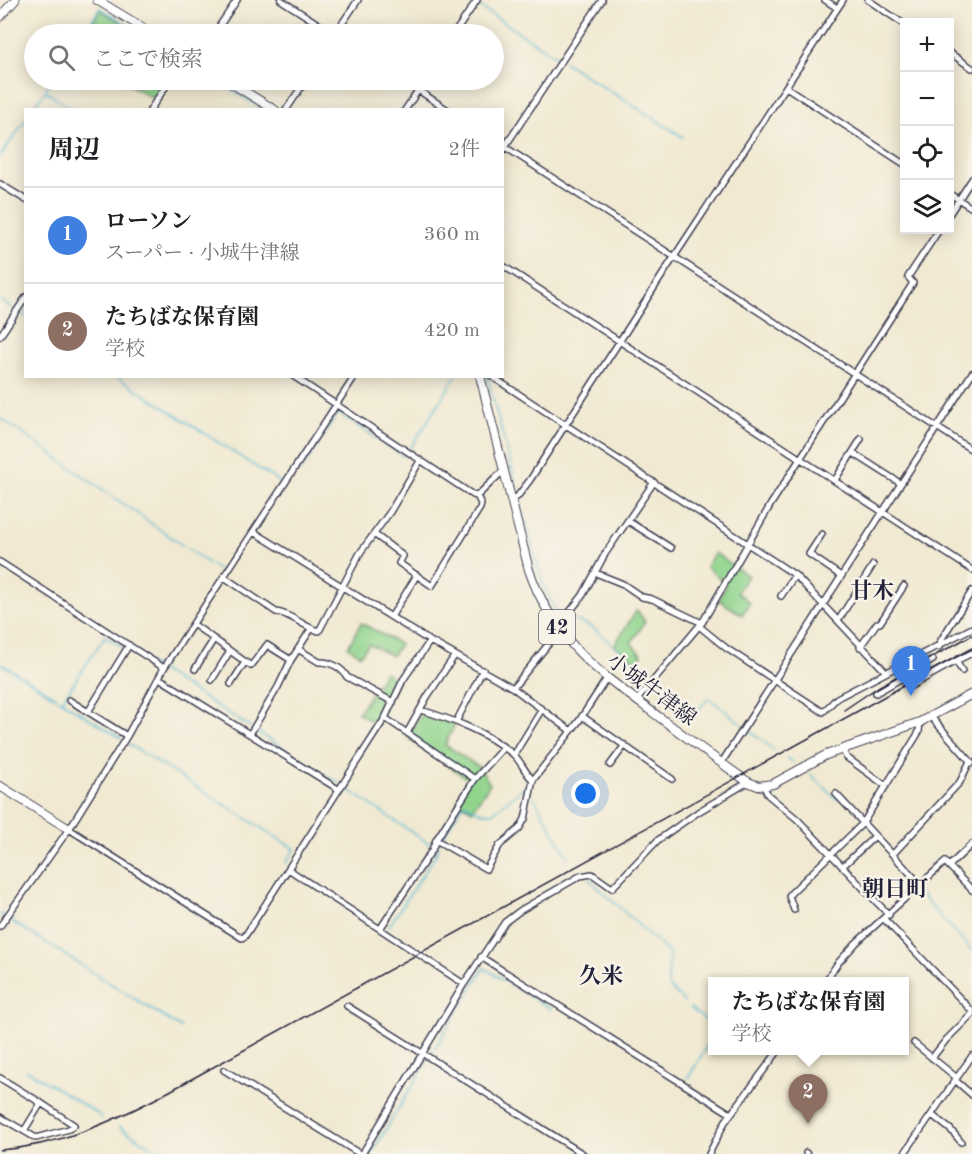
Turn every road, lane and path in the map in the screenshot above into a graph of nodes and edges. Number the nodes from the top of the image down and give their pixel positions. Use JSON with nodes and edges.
{"nodes":[{"id":1,"x":15,"y":0,"type":"edge"},
{"id":2,"x":97,"y":0,"type":"edge"},
{"id":3,"x":237,"y":0,"type":"edge"},
{"id":4,"x":281,"y":0,"type":"edge"},
{"id":5,"x":358,"y":0,"type":"edge"},
{"id":6,"x":477,"y":0,"type":"edge"},
{"id":7,"x":602,"y":0,"type":"edge"},
{"id":8,"x":825,"y":0,"type":"edge"},
{"id":9,"x":843,"y":0,"type":"edge"},
{"id":10,"x":868,"y":0,"type":"edge"},
{"id":11,"x":110,"y":3,"type":"edge"},
{"id":12,"x":837,"y":8,"type":"junction"},
{"id":13,"x":0,"y":17,"type":"edge"},
{"id":14,"x":900,"y":21,"type":"edge"},
{"id":15,"x":139,"y":24,"type":"edge"},
{"id":16,"x":221,"y":24,"type":"edge"},
{"id":17,"x":318,"y":24,"type":"edge"},
{"id":18,"x":341,"y":24,"type":"edge"},
{"id":19,"x":461,"y":24,"type":"edge"},
{"id":20,"x":954,"y":56,"type":"edge"},
{"id":21,"x":972,"y":68,"type":"edge"},
{"id":22,"x":786,"y":87,"type":"junction"},
{"id":23,"x":163,"y":90,"type":"edge"},
{"id":24,"x":242,"y":90,"type":"edge"},
{"id":25,"x":299,"y":90,"type":"edge"},
{"id":26,"x":418,"y":90,"type":"joint"},
{"id":27,"x":151,"y":108,"type":"edge"},
{"id":28,"x":272,"y":108,"type":"edge"},
{"id":29,"x":287,"y":108,"type":"edge"},
{"id":30,"x":406,"y":108,"type":"edge"},
{"id":31,"x":445,"y":108,"type":"edge"},
{"id":32,"x":504,"y":147,"type":"edge"},
{"id":33,"x":504,"y":149,"type":"edge"},
{"id":34,"x":900,"y":161,"type":"edge"},
{"id":35,"x":972,"y":179,"type":"edge"},
{"id":36,"x":0,"y":184,"type":"edge"},
{"id":37,"x":954,"y":197,"type":"edge"},
{"id":38,"x":24,"y":199,"type":"edge"},
{"id":39,"x":958,"y":200,"type":"junction"},
{"id":40,"x":954,"y":206,"type":"edge"},
{"id":41,"x":972,"y":208,"type":"edge"},
{"id":42,"x":936,"y":234,"type":"edge"},
{"id":43,"x":674,"y":256,"type":"junction"},
{"id":44,"x":504,"y":266,"type":"edge"},
{"id":45,"x":24,"y":300,"type":"edge"},
{"id":46,"x":0,"y":336,"type":"edge"},
{"id":47,"x":619,"y":341,"type":"junction"},
{"id":48,"x":972,"y":373,"type":"edge"},
{"id":49,"x":855,"y":375,"type":"junction"},
{"id":50,"x":296,"y":378,"type":"edge"},
{"id":51,"x":354,"y":378,"type":"edge"},
{"id":52,"x":481,"y":378,"type":"edge"},
{"id":53,"x":494,"y":378,"type":"edge"},
{"id":54,"x":336,"y":405,"type":"junction"},
{"id":55,"x":565,"y":424,"type":"junction"},
{"id":56,"x":937,"y":427,"type":"junction"},
{"id":57,"x":861,"y":439,"type":"dead end"},
{"id":58,"x":972,"y":450,"type":"edge"},
{"id":59,"x":853,"y":453,"type":"junction"},
{"id":60,"x":800,"y":458,"type":"junction"},
{"id":61,"x":420,"y":461,"type":"junction"},
{"id":62,"x":504,"y":470,"type":"junction"},
{"id":63,"x":836,"y":480,"type":"junction"},
{"id":64,"x":654,"y":482,"type":"junction"},
{"id":65,"x":900,"y":483,"type":"junction"},
{"id":66,"x":477,"y":496,"type":"junction"},
{"id":67,"x":517,"y":497,"type":"junction"},
{"id":68,"x":881,"y":512,"type":"junction"},
{"id":69,"x":628,"y":521,"type":"junction"},
{"id":70,"x":254,"y":531,"type":"junction"},
{"id":71,"x":374,"y":534,"type":"junction"},
{"id":72,"x":822,"y":534,"type":"dead end"},
{"id":73,"x":748,"y":543,"type":"junction"},
{"id":74,"x":671,"y":548,"type":"dead end"},
{"id":75,"x":0,"y":562,"type":"edge"},
{"id":76,"x":873,"y":565,"type":"dead end"},
{"id":77,"x":972,"y":570,"type":"edge"},
{"id":78,"x":596,"y":573,"type":"junction"},
{"id":79,"x":417,"y":575,"type":"junction"},
{"id":80,"x":795,"y":575,"type":"junction"},
{"id":81,"x":841,"y":576,"type":"junction"},
{"id":82,"x":224,"y":577,"type":"junction"},
{"id":83,"x":342,"y":586,"type":"junction"},
{"id":84,"x":904,"y":586,"type":"dead end"},
{"id":85,"x":972,"y":591,"type":"edge"},
{"id":86,"x":781,"y":596,"type":"dead end"},
{"id":87,"x":823,"y":603,"type":"junction"},
{"id":88,"x":391,"y":617,"type":"junction"},
{"id":89,"x":838,"y":621,"type":"junction"},
{"id":90,"x":193,"y":624,"type":"junction"},
{"id":91,"x":701,"y":624,"type":"junction"},
{"id":92,"x":972,"y":628,"type":"edge"},
{"id":93,"x":311,"y":629,"type":"junction"},
{"id":94,"x":558,"y":629,"type":"junction"},
{"id":95,"x":214,"y":639,"type":"junction"},
{"id":96,"x":430,"y":641,"type":"junction"},
{"id":97,"x":129,"y":645,"type":"junction"},
{"id":98,"x":860,"y":647,"type":"junction"},
{"id":99,"x":939,"y":647,"type":"junction"},
{"id":100,"x":298,"y":649,"type":"junction"},
{"id":101,"x":230,"y":651,"type":"junction"},
{"id":102,"x":972,"y":652,"type":"edge"},
{"id":103,"x":456,"y":655,"type":"junction"},
{"id":104,"x":291,"y":660,"type":"junction"},
{"id":105,"x":933,"y":660,"type":"dead end"},
{"id":106,"x":245,"y":662,"type":"junction"},
{"id":107,"x":957,"y":662,"type":"junction"},
{"id":108,"x":164,"y":668,"type":"junction"},
{"id":109,"x":195,"y":669,"type":"dead end"},
{"id":110,"x":483,"y":670,"type":"junction"},
{"id":111,"x":962,"y":671,"type":"dead end"},
{"id":112,"x":886,"y":672,"type":"junction"},
{"id":113,"x":159,"y":678,"type":"junction"},
{"id":114,"x":607,"y":678,"type":"junction"},
{"id":115,"x":905,"y":678,"type":"junction"},
{"id":116,"x":212,"y":680,"type":"dead end"},
{"id":117,"x":774,"y":680,"type":"junction"},
{"id":118,"x":231,"y":684,"type":"dead end"},
{"id":119,"x":513,"y":688,"type":"junction"},
{"id":120,"x":876,"y":693,"type":"dead end"},
{"id":121,"x":972,"y":694,"type":"edge"},
{"id":122,"x":69,"y":700,"type":"dead end"},
{"id":123,"x":637,"y":700,"type":"junction"},
{"id":124,"x":393,"y":702,"type":"junction"},
{"id":125,"x":542,"y":709,"type":"junction"},
{"id":126,"x":420,"y":710,"type":"junction"},
{"id":127,"x":88,"y":712,"type":"junction"},
{"id":128,"x":582,"y":716,"type":"junction"},
{"id":129,"x":931,"y":717,"type":"junction"},
{"id":130,"x":385,"y":718,"type":"junction"},
{"id":131,"x":456,"y":722,"type":"junction"},
{"id":132,"x":920,"y":723,"type":"junction"},
{"id":133,"x":571,"y":731,"type":"junction"},
{"id":134,"x":407,"y":733,"type":"junction"},
{"id":135,"x":250,"y":734,"type":"junction"},
{"id":136,"x":127,"y":736,"type":"junction"},
{"id":137,"x":625,"y":745,"type":"junction"},
{"id":138,"x":503,"y":748,"type":"junction"},
{"id":139,"x":843,"y":750,"type":"junction"},
{"id":140,"x":514,"y":755,"type":"junction"},
{"id":141,"x":722,"y":762,"type":"junction"},
{"id":142,"x":971,"y":762,"type":"edge"},
{"id":143,"x":610,"y":765,"type":"dead end"},
{"id":144,"x":475,"y":779,"type":"junction"},
{"id":145,"x":672,"y":779,"type":"dead end"},
{"id":146,"x":533,"y":780,"type":"junction"},
{"id":147,"x":748,"y":782,"type":"junction"},
{"id":148,"x":0,"y":786,"type":"edge"},
{"id":149,"x":886,"y":786,"type":"junction"},
{"id":150,"x":764,"y":787,"type":"junction"},
{"id":151,"x":338,"y":789,"type":"junction"},
{"id":152,"x":836,"y":794,"type":"dead end"},
{"id":153,"x":862,"y":824,"type":"junction"},
{"id":154,"x":69,"y":829,"type":"junction"},
{"id":155,"x":875,"y":836,"type":"junction"},
{"id":156,"x":436,"y":840,"type":"junction"},
{"id":157,"x":972,"y":844,"type":"edge"},
{"id":158,"x":893,"y":854,"type":"junction"},
{"id":159,"x":832,"y":855,"type":"junction"},
{"id":160,"x":843,"y":866,"type":"junction"},
{"id":161,"x":949,"y":866,"type":"junction"},
{"id":162,"x":288,"y":869,"type":"junction"},
{"id":163,"x":921,"y":885,"type":"junction"},
{"id":164,"x":972,"y":890,"type":"edge"},
{"id":165,"x":794,"y":910,"type":"dead end"},
{"id":166,"x":887,"y":917,"type":"junction"},
{"id":167,"x":2,"y":923,"type":"edge"},
{"id":168,"x":381,"y":929,"type":"junction"},
{"id":169,"x":481,"y":957,"type":"junction"},
{"id":170,"x":828,"y":977,"type":"edge"},
{"id":171,"x":464,"y":984,"type":"junction"},
{"id":172,"x":347,"y":1006,"type":"dead end"},
{"id":173,"x":972,"y":1013,"type":"edge"},
{"id":174,"x":914,"y":1043,"type":"dead end"},
{"id":175,"x":422,"y":1054,"type":"junction"},
{"id":176,"x":775,"y":1055,"type":"edge"},
{"id":177,"x":972,"y":1056,"type":"edge"},
{"id":178,"x":932,"y":1058,"type":"junction"},
{"id":179,"x":224,"y":1070,"type":"dead end"},
{"id":180,"x":0,"y":1078,"type":"edge"},
{"id":181,"x":956,"y":1079,"type":"junction"},
{"id":182,"x":972,"y":1095,"type":"edge"},
{"id":183,"x":41,"y":1103,"type":"junction"},
{"id":184,"x":731,"y":1114,"type":"junction"},
{"id":185,"x":932,"y":1115,"type":"junction"},
{"id":186,"x":0,"y":1117,"type":"edge"},
{"id":187,"x":24,"y":1131,"type":"junction"},
{"id":188,"x":962,"y":1142,"type":"dead end"},
{"id":189,"x":361,"y":1154,"type":"edge"},
{"id":190,"x":583,"y":1154,"type":"edge"},
{"id":191,"x":709,"y":1154,"type":"edge"},
{"id":192,"x":904,"y":1154,"type":"edge"}],
"edges":[{"from":1,"to":13,"type":"street"},
{"from":2,"to":11,"type":"main road"},
{"from":3,"to":16,"type":"street"},
{"from":4,"to":17,"type":"street"},
{"from":5,"to":18,"type":"street"},
{"from":6,"to":19,"type":"street"},
{"from":7,"to":32,"type":"street"},
{"from":8,"to":12,"type":"street"},
{"from":9,"to":12,"type":"street"},
{"from":10,"to":14,"type":"street"},
{"from":11,"to":15,"type":"main road"},
{"from":12,"to":22,"type":"street"},
{"from":20,"to":21,"type":"street"},
{"from":22,"to":34,"type":"street"},
{"from":22,"to":43,"type":"street"},
{"from":23,"to":27,"type":"street"},
{"from":24,"to":28,"type":"main road"},
{"from":25,"to":29,"type":"street"},
{"from":26,"to":30,"type":"street"},
{"from":26,"to":31,"type":"street"},
{"from":33,"to":43,"type":"street"},
{"from":35,"to":39,"type":"street"},
{"from":36,"to":38,"type":"street"},
{"from":37,"to":39,"type":"street"},
{"from":39,"to":40,"type":"street"},
{"from":39,"to":41,"type":"street"},
{"from":42,"to":49,"type":"street"},
{"from":43,"to":47,"type":"street"},
{"from":43,"to":49,"type":"street"},
{"from":44,"to":47,"type":"street"},
{"from":45,"to":46,"type":"street"},
{"from":47,"to":55,"type":"street"},
{"from":47,"to":60,"type":"street"},
{"from":48,"to":56,"type":"street"},
{"from":49,"to":56,"type":"street"},
{"from":49,"to":60,"type":"street"},
{"from":50,"to":54,"type":"street"},
{"from":51,"to":54,"type":"street"},
{"from":52,"to":62,"type":"main road","name":"小城牛津線","number":"42"},
{"from":53,"to":55,"type":"street"},
{"from":54,"to":61,"type":"street"},
{"from":54,"to":70,"type":"street"},
{"from":55,"to":64,"type":"street"},
{"from":55,"to":67,"type":"street"},
{"from":56,"to":58,"type":"street"},
{"from":56,"to":65,"type":"street"},
{"from":57,"to":59,"type":"street"},
{"from":59,"to":63,"type":"street"},
{"from":59,"to":65,"type":"street"},
{"from":60,"to":63,"type":"street"},
{"from":60,"to":73,"type":"street"},
{"from":61,"to":66,"type":"street"},
{"from":61,"to":71,"type":"street"},
{"from":62,"to":66,"type":"street"},
{"from":62,"to":67,"type":"main road","name":"小城牛津線","number":"42"},
{"from":63,"to":68,"type":"street"},
{"from":64,"to":69,"type":"street"},
{"from":64,"to":73,"type":"street"},
{"from":65,"to":68,"type":"street"},
{"from":66,"to":79,"type":"street"},
{"from":67,"to":94,"type":"main road","name":"小城牛津線","number":"42"},
{"from":68,"to":77,"type":"street"},
{"from":68,"to":81,"type":"street"},
{"from":69,"to":74,"type":"street"},
{"from":69,"to":78,"type":"street"},
{"from":70,"to":82,"type":"street"},
{"from":70,"to":83,"type":"street"},
{"from":71,"to":79,"type":"street"},
{"from":71,"to":83,"type":"street"},
{"from":72,"to":81,"type":"street"},
{"from":73,"to":80,"type":"street"},
{"from":73,"to":91,"type":"street"},
{"from":75,"to":97,"type":"street"},
{"from":76,"to":89,"type":"street"},
{"from":78,"to":91,"type":"street"},
{"from":78,"to":94,"type":"street"},
{"from":79,"to":88,"type":"street"},
{"from":80,"to":86,"type":"street"},
{"from":80,"to":87,"type":"street"},
{"from":81,"to":87,"type":"street"},
{"from":82,"to":90,"type":"street"},
{"from":82,"to":93,"type":"street"},
{"from":83,"to":88,"type":"street"},
{"from":83,"to":93,"type":"street"},
{"from":84,"to":98,"type":"street"},
{"from":85,"to":99,"type":"street"},
{"from":87,"to":89,"type":"street"},
{"from":87,"to":117,"type":"street"},
{"from":88,"to":96,"type":"street"},
{"from":89,"to":98,"type":"street"},
{"from":90,"to":95,"type":"street"},
{"from":90,"to":108,"type":"street"},
{"from":91,"to":117,"type":"street"},
{"from":91,"to":123,"type":"street"},
{"from":92,"to":99,"type":"street"},
{"from":93,"to":100,"type":"street"},
{"from":94,"to":114,"type":"main road","name":"小城牛津線","number":"42"},
{"from":94,"to":119,"type":"street"},
{"from":95,"to":101,"type":"street"},
{"from":95,"to":109,"type":"street"},
{"from":96,"to":103,"type":"street"},
{"from":96,"to":124,"type":"street"},
{"from":97,"to":108,"type":"street"},
{"from":97,"to":127,"type":"street"},
{"from":98,"to":112,"type":"street"},
{"from":99,"to":112,"type":"street"},
{"from":100,"to":104,"type":"street"},
{"from":100,"to":124,"type":"street"},
{"from":101,"to":106,"type":"street"},
{"from":101,"to":116,"type":"street"},
{"from":102,"to":107,"type":"street"},
{"from":103,"to":110,"type":"street"},
{"from":103,"to":126,"type":"street"},
{"from":104,"to":106,"type":"street"},
{"from":104,"to":135,"type":"street"},
{"from":105,"to":115,"type":"street"},
{"from":106,"to":118,"type":"street"},
{"from":107,"to":111,"type":"street"},
{"from":107,"to":115,"type":"street"},
{"from":108,"to":113,"type":"street"},
{"from":110,"to":119,"type":"street"},
{"from":110,"to":131,"type":"street"},
{"from":112,"to":117,"type":"street"},
{"from":113,"to":135,"type":"street"},
{"from":113,"to":136,"type":"street"},
{"from":114,"to":123,"type":"main road","name":"小城牛津線","number":"42"},
{"from":114,"to":128,"type":"street"},
{"from":115,"to":120,"type":"street"},
{"from":117,"to":141,"type":"street"},
{"from":119,"to":125,"type":"street"},
{"from":121,"to":129,"type":"main road"},
{"from":122,"to":127,"type":"street"},
{"from":123,"to":141,"type":"main road","name":"小城牛津線","number":"42"},
{"from":124,"to":130,"type":"street"},
{"from":125,"to":133,"type":"street"},
{"from":125,"to":140,"type":"street"},
{"from":126,"to":131,"type":"street"},
{"from":126,"to":134,"type":"street"},
{"from":127,"to":136,"type":"street"},
{"from":128,"to":133,"type":"street"},
{"from":128,"to":137,"type":"street"},
{"from":129,"to":132,"type":"main road"},
{"from":129,"to":142,"type":"street"},
{"from":130,"to":134,"type":"street"},
{"from":130,"to":151,"type":"street"},
{"from":131,"to":138,"type":"street"},
{"from":132,"to":139,"type":"main road"},
{"from":132,"to":149,"type":"street"},
{"from":133,"to":146,"type":"street"},
{"from":134,"to":144,"type":"street"},
{"from":135,"to":151,"type":"street"},
{"from":136,"to":154,"type":"street"},
{"from":137,"to":143,"type":"street"},
{"from":137,"to":145,"type":"street"},
{"from":138,"to":140,"type":"street"},
{"from":138,"to":144,"type":"street"},
{"from":139,"to":149,"type":"street"},
{"from":139,"to":150,"type":"main road"},
{"from":140,"to":146,"type":"street"},
{"from":141,"to":147,"type":"main road","name":"小城牛津線","number":"42"},
{"from":142,"to":158,"type":"street"},
{"from":144,"to":156,"type":"street"},
{"from":146,"to":156,"type":"street"},
{"from":147,"to":150,"type":"main road","name":"小城牛津線","number":"42"},
{"from":147,"to":169,"type":"street"},
{"from":148,"to":154,"type":"street"},
{"from":149,"to":153,"type":"street"},
{"from":150,"to":159,"type":"street"},
{"from":151,"to":162,"type":"street"},
{"from":152,"to":153,"type":"street"},
{"from":153,"to":155,"type":"street"},
{"from":153,"to":159,"type":"street"},
{"from":154,"to":162,"type":"street"},
{"from":154,"to":167,"type":"street"},
{"from":155,"to":158,"type":"street"},
{"from":155,"to":160,"type":"street"},
{"from":156,"to":168,"type":"street"},
{"from":157,"to":161,"type":"street"},
{"from":158,"to":163,"type":"street"},
{"from":159,"to":160,"type":"street"},
{"from":159,"to":165,"type":"street"},
{"from":160,"to":166,"type":"street"},
{"from":161,"to":163,"type":"street"},
{"from":161,"to":164,"type":"street"},
{"from":162,"to":168,"type":"street"},
{"from":163,"to":166,"type":"street"},
{"from":166,"to":170,"type":"street"},
{"from":166,"to":173,"type":"street"},
{"from":168,"to":171,"type":"street"},
{"from":169,"to":171,"type":"street"},
{"from":169,"to":184,"type":"street"},
{"from":171,"to":175,"type":"street"},
{"from":172,"to":175,"type":"street"},
{"from":173,"to":178,"type":"street"},
{"from":174,"to":178,"type":"street"},
{"from":175,"to":189,"type":"street"},
{"from":175,"to":190,"type":"street"},
{"from":176,"to":184,"type":"street"},
{"from":177,"to":181,"type":"street"},
{"from":178,"to":181,"type":"street"},
{"from":179,"to":189,"type":"street"},
{"from":180,"to":183,"type":"street"},
{"from":181,"to":182,"type":"street"},
{"from":181,"to":185,"type":"street"},
{"from":183,"to":187,"type":"street"},
{"from":183,"to":187,"type":"street"},
{"from":184,"to":191,"type":"street"},
{"from":185,"to":188,"type":"street"},
{"from":185,"to":192,"type":"street"},
{"from":186,"to":187,"type":"street"}]}
